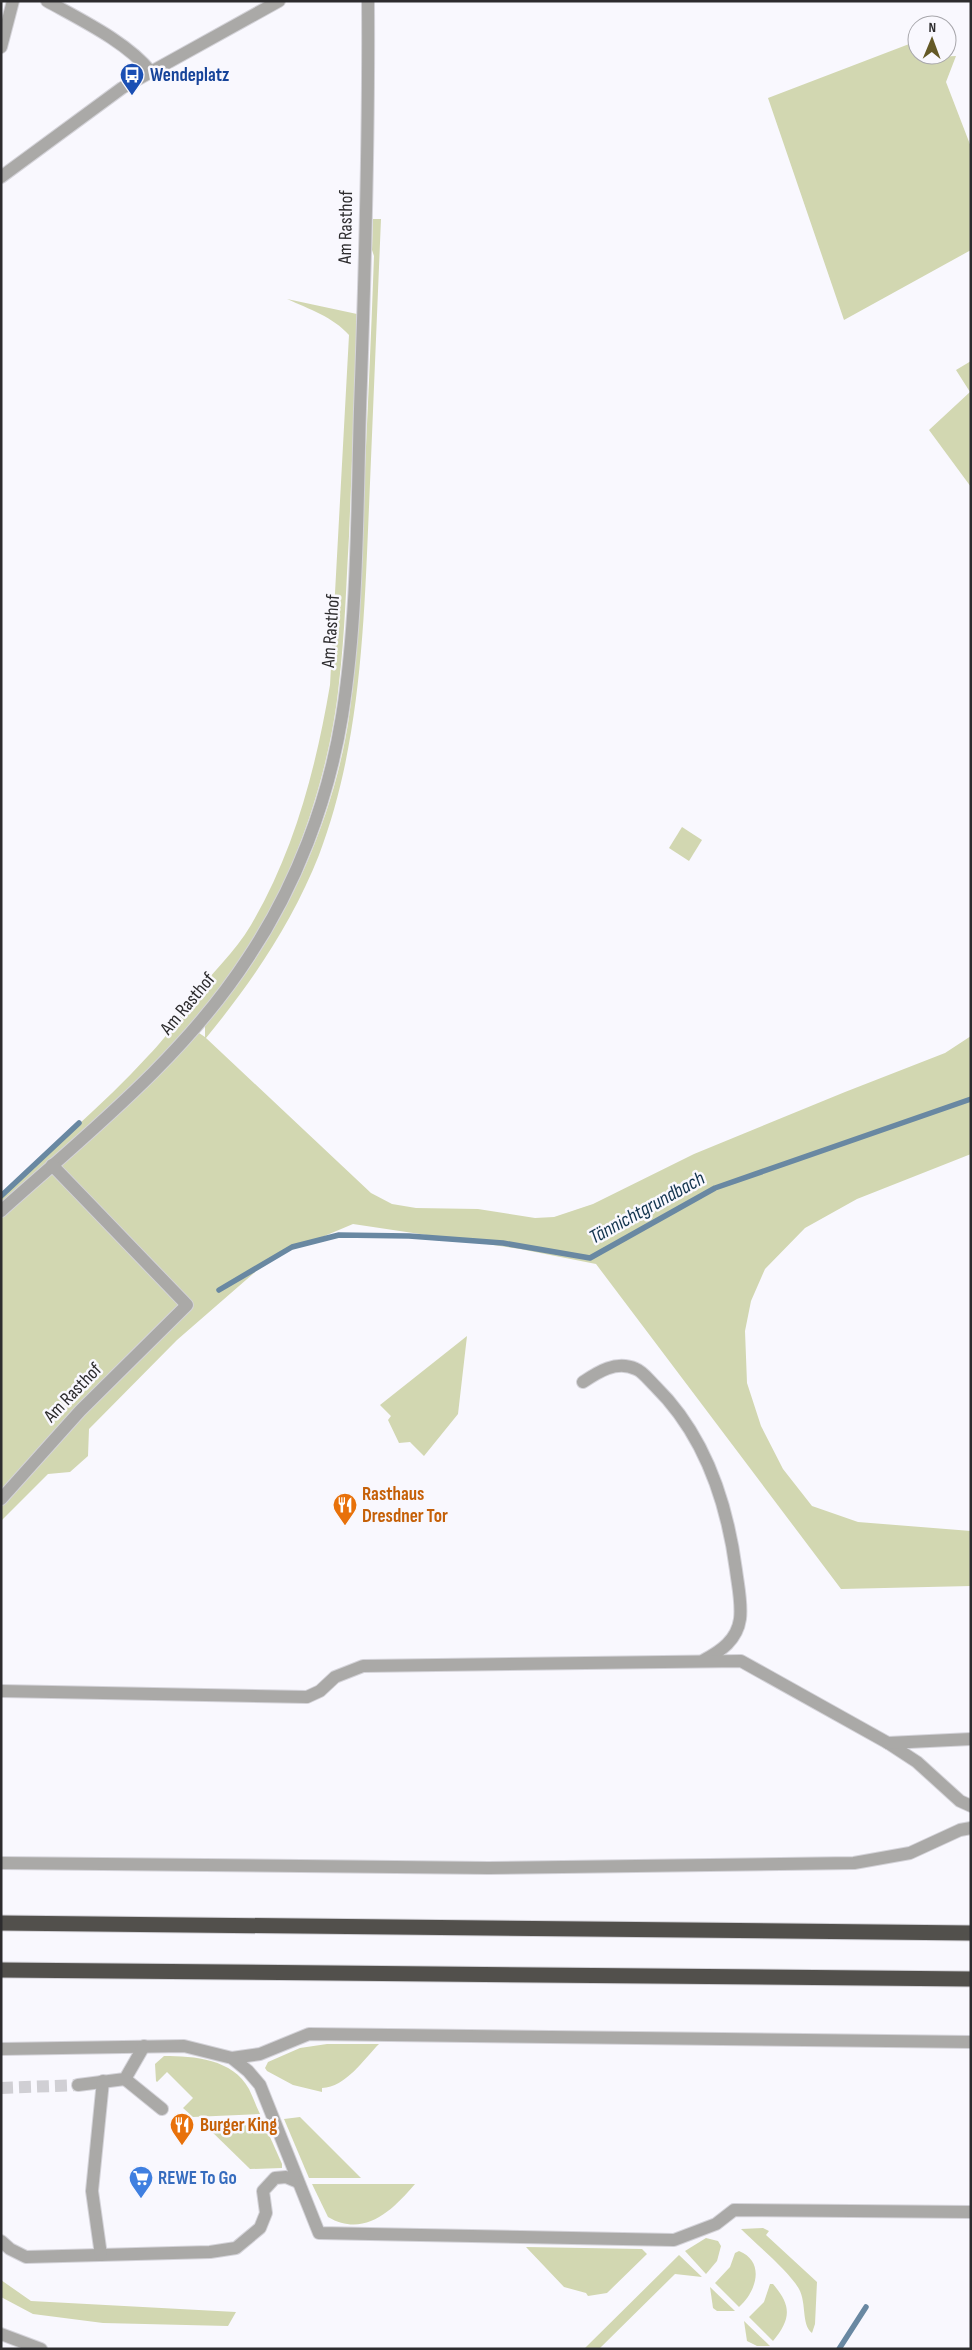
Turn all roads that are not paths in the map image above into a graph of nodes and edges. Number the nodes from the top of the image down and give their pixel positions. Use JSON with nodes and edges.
{"nodes":[{"id":1,"x":13,"y":1,"type":"edge"},
{"id":2,"x":47,"y":1,"type":"edge"},
{"id":3,"x":280,"y":1,"type":"edge"},
{"id":4,"x":368,"y":1,"type":"edge"},
{"id":5,"x":1,"y":47,"type":"edge"},
{"id":6,"x":151,"y":72,"type":"junction"},
{"id":7,"x":1,"y":177,"type":"edge"},
{"id":8,"x":52,"y":1165,"type":"junction"},
{"id":9,"x":1,"y":1211,"type":"edge"},
{"id":10,"x":583,"y":1382,"type":"dead end"},
{"id":11,"x":1,"y":1499,"type":"edge"},
{"id":12,"x":701,"y":1661,"type":"junction"},
{"id":13,"x":1,"y":1691,"type":"edge"},
{"id":14,"x":971,"y":1739,"type":"edge"},
{"id":15,"x":888,"y":1743,"type":"junction"},
{"id":16,"x":971,"y":1806,"type":"edge"},
{"id":17,"x":971,"y":1828,"type":"edge"},
{"id":18,"x":1,"y":1863,"type":"edge"},
{"id":19,"x":1,"y":1923,"type":"edge"},
{"id":20,"x":971,"y":1933,"type":"edge"},
{"id":21,"x":1,"y":1970,"type":"edge"},
{"id":22,"x":971,"y":1978,"type":"edge"},
{"id":23,"x":971,"y":2042,"type":"edge"},
{"id":24,"x":144,"y":2046,"type":"junction"},
{"id":25,"x":1,"y":2050,"type":"edge"},
{"id":26,"x":232,"y":2058,"type":"junction"},
{"id":27,"x":124,"y":2079,"type":"junction"},
{"id":28,"x":103,"y":2082,"type":"junction"},
{"id":29,"x":78,"y":2085,"type":"tunnel mouth"},
{"id":30,"x":162,"y":2108,"type":"dead end"},
{"id":31,"x":298,"y":2182,"type":"junction"},
{"id":32,"x":971,"y":2212,"type":"edge"},
{"id":33,"x":1,"y":2241,"type":"edge"},
{"id":34,"x":101,"y":2255,"type":"junction"},
{"id":35,"x":1,"y":2334,"type":"edge"},
{"id":36,"x":41,"y":2349,"type":"edge"}],
"edges":[{"from":1,"to":5,"type":"street"},
{"from":2,"to":6,"type":"street"},
{"from":3,"to":6,"type":"street"},
{"from":4,"to":8,"type":"street","name":"Am Rasthof"},
{"from":6,"to":7,"type":"street"},
{"from":8,"to":9,"type":"street","name":"Am Rasthof"},
{"from":8,"to":11,"type":"street","name":"Am Rasthof"},
{"from":10,"to":12,"type":"street"},
{"from":12,"to":13,"type":"street"},
{"from":12,"to":15,"type":"street"},
{"from":14,"to":15,"type":"street"},
{"from":15,"to":16,"type":"street"},
{"from":17,"to":18,"type":"street"},
{"from":19,"to":20,"type":"highway"},
{"from":21,"to":22,"type":"highway"},
{"from":23,"to":26,"type":"street"},
{"from":24,"to":25,"type":"street"},
{"from":24,"to":26,"type":"street"},
{"from":24,"to":27,"type":"street"},
{"from":26,"to":31,"type":"street"},
{"from":27,"to":28,"type":"street"},
{"from":27,"to":30,"type":"street"},
{"from":28,"to":29,"type":"street"},
{"from":28,"to":34,"type":"street"},
{"from":31,"to":32,"type":"street"},
{"from":31,"to":34,"type":"street"},
{"from":33,"to":34,"type":"street"},
{"from":35,"to":36,"type":"street"}]}
